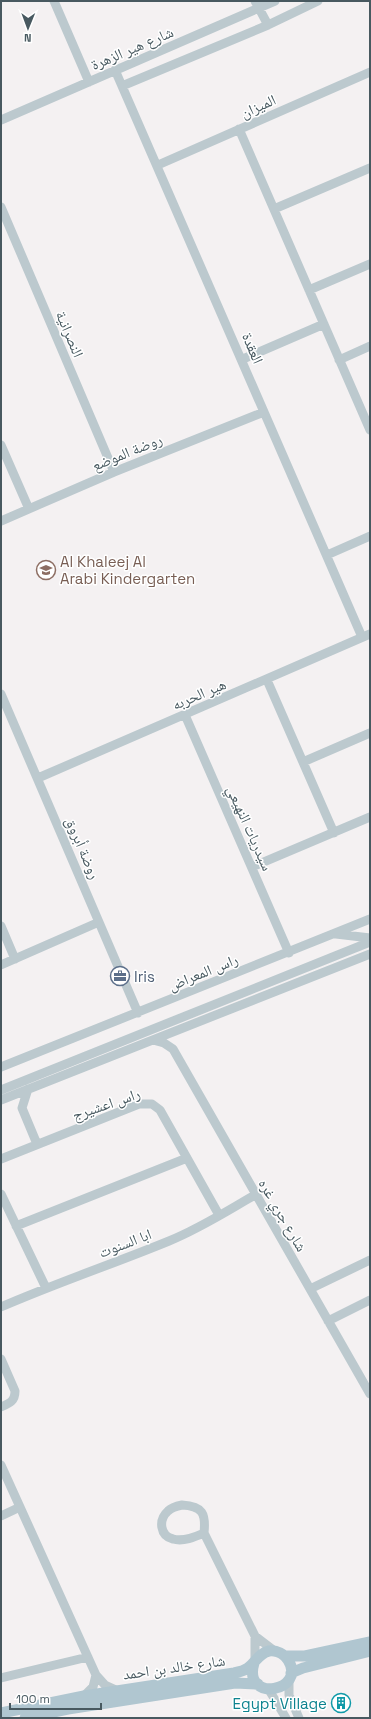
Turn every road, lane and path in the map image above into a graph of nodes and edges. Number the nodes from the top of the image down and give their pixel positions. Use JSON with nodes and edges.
{"nodes":[{"id":1,"x":54,"y":1,"type":"edge"},
{"id":2,"x":275,"y":1,"type":"edge"},
{"id":3,"x":318,"y":1,"type":"edge"},
{"id":4,"x":256,"y":5,"type":"edge"},
{"id":5,"x":268,"y":25,"type":"junction"},
{"id":6,"x":115,"y":70,"type":"junction"},
{"id":7,"x":370,"y":72,"type":"edge"},
{"id":8,"x":89,"y":82,"type":"junction"},
{"id":9,"x":122,"y":86,"type":"junction"},
{"id":10,"x":1,"y":120,"type":"edge"},
{"id":11,"x":239,"y":129,"type":"junction"},
{"id":12,"x":158,"y":165,"type":"junction"},
{"id":13,"x":370,"y":168,"type":"edge"},
{"id":14,"x":1,"y":207,"type":"edge"},
{"id":15,"x":274,"y":210,"type":"junction"},
{"id":16,"x":10,"y":228,"type":"junction"},
{"id":17,"x":1,"y":232,"type":"edge"},
{"id":18,"x":370,"y":264,"type":"edge"},
{"id":19,"x":309,"y":290,"type":"junction"},
{"id":20,"x":324,"y":324,"type":"junction"},
{"id":21,"x":370,"y":346,"type":"edge"},
{"id":22,"x":243,"y":360,"type":"junction"},
{"id":23,"x":339,"y":360,"type":"junction"},
{"id":24,"x":264,"y":412,"type":"junction"},
{"id":25,"x":370,"y":430,"type":"edge"},
{"id":26,"x":1,"y":445,"type":"edge"},
{"id":27,"x":114,"y":472,"type":"junction"},
{"id":28,"x":29,"y":509,"type":"junction"},
{"id":29,"x":1,"y":521,"type":"edge"},
{"id":30,"x":370,"y":536,"type":"edge"},
{"id":31,"x":328,"y":555,"type":"junction"},
{"id":32,"x":366,"y":636,"type":"edge"},
{"id":33,"x":267,"y":680,"type":"junction"},
{"id":34,"x":1,"y":694,"type":"edge"},
{"id":35,"x":185,"y":715,"type":"junction"},
{"id":36,"x":370,"y":733,"type":"edge"},
{"id":37,"x":303,"y":762,"type":"junction"},
{"id":38,"x":38,"y":778,"type":"junction"},
{"id":39,"x":370,"y":817,"type":"edge"},
{"id":40,"x":334,"y":833,"type":"junction"},
{"id":41,"x":252,"y":868,"type":"junction"},
{"id":42,"x":370,"y":919,"type":"edge"},
{"id":43,"x":99,"y":922,"type":"junction"},
{"id":44,"x":1,"y":926,"type":"edge"},
{"id":45,"x":335,"y":934,"type":"junction"},
{"id":46,"x":370,"y":938,"type":"edge"},
{"id":47,"x":370,"y":942,"type":"edge"},
{"id":48,"x":289,"y":953,"type":"junction"},
{"id":49,"x":370,"y":954,"type":"edge"},
{"id":50,"x":15,"y":959,"type":"junction"},
{"id":51,"x":1,"y":965,"type":"edge"},
{"id":52,"x":138,"y":1013,"type":"junction"},
{"id":53,"x":180,"y":1030,"type":"junction"},
{"id":54,"x":153,"y":1040,"type":"junction"},
{"id":55,"x":173,"y":1049,"type":"junction"},
{"id":56,"x":1,"y":1067,"type":"edge"},
{"id":57,"x":28,"y":1089,"type":"junction"},
{"id":58,"x":1,"y":1090,"type":"edge"},
{"id":59,"x":2,"y":1100,"type":"edge"},
{"id":60,"x":22,"y":1108,"type":"junction"},
{"id":61,"x":37,"y":1144,"type":"junction"},
{"id":62,"x":187,"y":1158,"type":"junction"},
{"id":63,"x":1,"y":1159,"type":"edge"},
{"id":64,"x":1,"y":1194,"type":"edge"},
{"id":65,"x":255,"y":1195,"type":"junction"},
{"id":66,"x":219,"y":1215,"type":"junction"},
{"id":67,"x":16,"y":1226,"type":"junction"},
{"id":68,"x":370,"y":1260,"type":"edge"},
{"id":69,"x":46,"y":1288,"type":"junction"},
{"id":70,"x":310,"y":1288,"type":"junction"},
{"id":71,"x":370,"y":1300,"type":"edge"},
{"id":72,"x":1,"y":1307,"type":"edge"},
{"id":73,"x":328,"y":1321,"type":"junction"},
{"id":74,"x":1,"y":1359,"type":"edge"},
{"id":75,"x":370,"y":1394,"type":"edge"},
{"id":76,"x":1,"y":1407,"type":"edge"},
{"id":77,"x":1,"y":1465,"type":"edge"},
{"id":78,"x":20,"y":1507,"type":"junction"},
{"id":79,"x":1,"y":1516,"type":"edge"},
{"id":80,"x":204,"y":1533,"type":"junction"},
{"id":81,"x":255,"y":1636,"type":"junction"},
{"id":82,"x":370,"y":1642,"type":"edge"},
{"id":83,"x":370,"y":1651,"type":"edge"},
{"id":84,"x":280,"y":1654,"type":"junction"},
{"id":85,"x":88,"y":1657,"type":"junction"},
{"id":86,"x":254,"y":1661,"type":"junction"},
{"id":87,"x":96,"y":1675,"type":"junction"},
{"id":88,"x":290,"y":1676,"type":"junction"},
{"id":89,"x":1,"y":1678,"type":"edge"},
{"id":90,"x":258,"y":1684,"type":"junction"},
{"id":91,"x":116,"y":1690,"type":"junction"},
{"id":92,"x":269,"y":1690,"type":"junction"},
{"id":93,"x":84,"y":1696,"type":"junction"},
{"id":94,"x":1,"y":1713,"type":"edge"},
{"id":95,"x":25,"y":1718,"type":"edge"},
{"id":96,"x":286,"y":1718,"type":"edge"},
{"id":97,"x":299,"y":1718,"type":"edge"}],
"edges":[{"from":1,"to":8,"type":"street"},
{"from":2,"to":4,"type":"street","name":"شارع هير الزهرة"},
{"from":3,"to":5,"type":"street"},
{"from":4,"to":5,"type":"street"},
{"from":4,"to":6,"type":"street","name":"شارع هير الزهرة"},
{"from":5,"to":9,"type":"street"},
{"from":6,"to":8,"type":"street","name":"شارع هير الزهرة"},
{"from":6,"to":9,"type":"street","name":"العقدة"},
{"from":7,"to":11,"type":"street","name":"الميزان"},
{"from":8,"to":10,"type":"street","name":"شارع هير الزهرة"},
{"from":9,"to":12,"type":"street","name":"العقدة"},
{"from":11,"to":12,"type":"street","name":"الميزان"},
{"from":11,"to":15,"type":"street"},
{"from":12,"to":22,"type":"street","name":"العقدة"},
{"from":13,"to":15,"type":"street"},
{"from":14,"to":16,"type":"street","name":"النصرانية"},
{"from":15,"to":19,"type":"street"},
{"from":16,"to":17,"type":"street"},
{"from":16,"to":27,"type":"street","name":"النصرانية"},
{"from":18,"to":19,"type":"street"},
{"from":19,"to":20,"type":"street"},
{"from":20,"to":22,"type":"street"},
{"from":20,"to":23,"type":"street"},
{"from":21,"to":23,"type":"street"},
{"from":22,"to":24,"type":"street","name":"العقدة"},
{"from":23,"to":25,"type":"street"},
{"from":24,"to":27,"type":"street","name":"روضة الموضع"},
{"from":24,"to":31,"type":"street","name":"العقدة"},
{"from":26,"to":28,"type":"street"},
{"from":27,"to":28,"type":"street","name":"روضة الموضع"},
{"from":28,"to":29,"type":"street","name":"روضة الموضع"},
{"from":30,"to":31,"type":"street"},
{"from":31,"to":32,"type":"street","name":"العقدة"},
{"from":32,"to":33,"type":"street","name":"هير الحربه"},
{"from":33,"to":35,"type":"street","name":"هير الحربه"},
{"from":33,"to":37,"type":"street"},
{"from":34,"to":38,"type":"street","name":"روضة أبروق"},
{"from":35,"to":38,"type":"street","name":"هير الحربه"},
{"from":35,"to":41,"type":"street","name":"سيدريات النهيعي"},
{"from":36,"to":37,"type":"street"},
{"from":37,"to":40,"type":"street"},
{"from":38,"to":43,"type":"street","name":"روضة أبروق"},
{"from":39,"to":40,"type":"street"},
{"from":40,"to":41,"type":"street"},
{"from":41,"to":48,"type":"street","name":"سيدريات النهيعي"},
{"from":42,"to":45,"type":"street","name":"راس المعراض"},
{"from":43,"to":50,"type":"street"},
{"from":43,"to":52,"type":"street","name":"روضة أبروق"},
{"from":44,"to":50,"type":"street"},
{"from":45,"to":46,"type":"street"},
{"from":45,"to":48,"type":"street","name":"راس المعراض"},
{"from":47,"to":58,"type":"street"},
{"from":48,"to":52,"type":"street","name":"راس المعراض"},
{"from":49,"to":53,"type":"street"},
{"from":50,"to":51,"type":"street"},
{"from":52,"to":56,"type":"street","name":"راس المعراض"},
{"from":53,"to":54,"type":"street"},
{"from":53,"to":55,"type":"street"},
{"from":54,"to":55,"type":"street"},
{"from":54,"to":57,"type":"street"},
{"from":55,"to":65,"type":"street","name":"شارع جري غره"},
{"from":57,"to":59,"type":"street"},
{"from":57,"to":60,"type":"street"},
{"from":59,"to":60,"type":"street"},
{"from":60,"to":61,"type":"street"},
{"from":61,"to":62,"type":"street","name":"راس اعشيرج"},
{"from":61,"to":63,"type":"street","name":"راس اعشيرج"},
{"from":62,"to":66,"type":"street","name":"راس اعشيرج"},
{"from":62,"to":67,"type":"street"},
{"from":64,"to":67,"type":"street"},
{"from":65,"to":66,"type":"street","name":"ابا السنوت"},
{"from":65,"to":70,"type":"street","name":"شارع جري غره"},
{"from":66,"to":69,"type":"street","name":"ابا السنوت"},
{"from":67,"to":69,"type":"street"},
{"from":68,"to":70,"type":"street"},
{"from":69,"to":72,"type":"street","name":"ابا السنوت"},
{"from":70,"to":73,"type":"street","name":"شارع جري غره"},
{"from":71,"to":73,"type":"street"},
{"from":73,"to":75,"type":"street","name":"شارع جري غره"},
{"from":74,"to":76,"type":"street"},
{"from":77,"to":78,"type":"street"},
{"from":78,"to":79,"type":"street"},
{"from":78,"to":85,"type":"street"},
{"from":80,"to":80,"type":"street"},
{"from":80,"to":81,"type":"street"},
{"from":81,"to":84,"type":"street"},
{"from":81,"to":86,"type":"street"},
{"from":82,"to":84,"type":"main road"},
{"from":83,"to":88,"type":"main road"},
{"from":84,"to":86,"type":"main road"},
{"from":84,"to":88,"type":"main road"},
{"from":85,"to":87,"type":"street"},
{"from":85,"to":89,"type":"street"},
{"from":86,"to":90,"type":"main road"},
{"from":86,"to":91,"type":"main road","name":"شارع خالد بن احمد"},
{"from":87,"to":91,"type":"street"},
{"from":87,"to":93,"type":"street"},
{"from":88,"to":92,"type":"main road"},
{"from":88,"to":97,"type":"street"},
{"from":90,"to":92,"type":"main road"},
{"from":90,"to":95,"type":"main road","name":"شارع خالد بن احمد"},
{"from":91,"to":93,"type":"main road","name":"شارع خالد بن احمد"},
{"from":92,"to":96,"type":"street"},
{"from":93,"to":94,"type":"main road","name":"شارع خالد بن احمد"}]}
